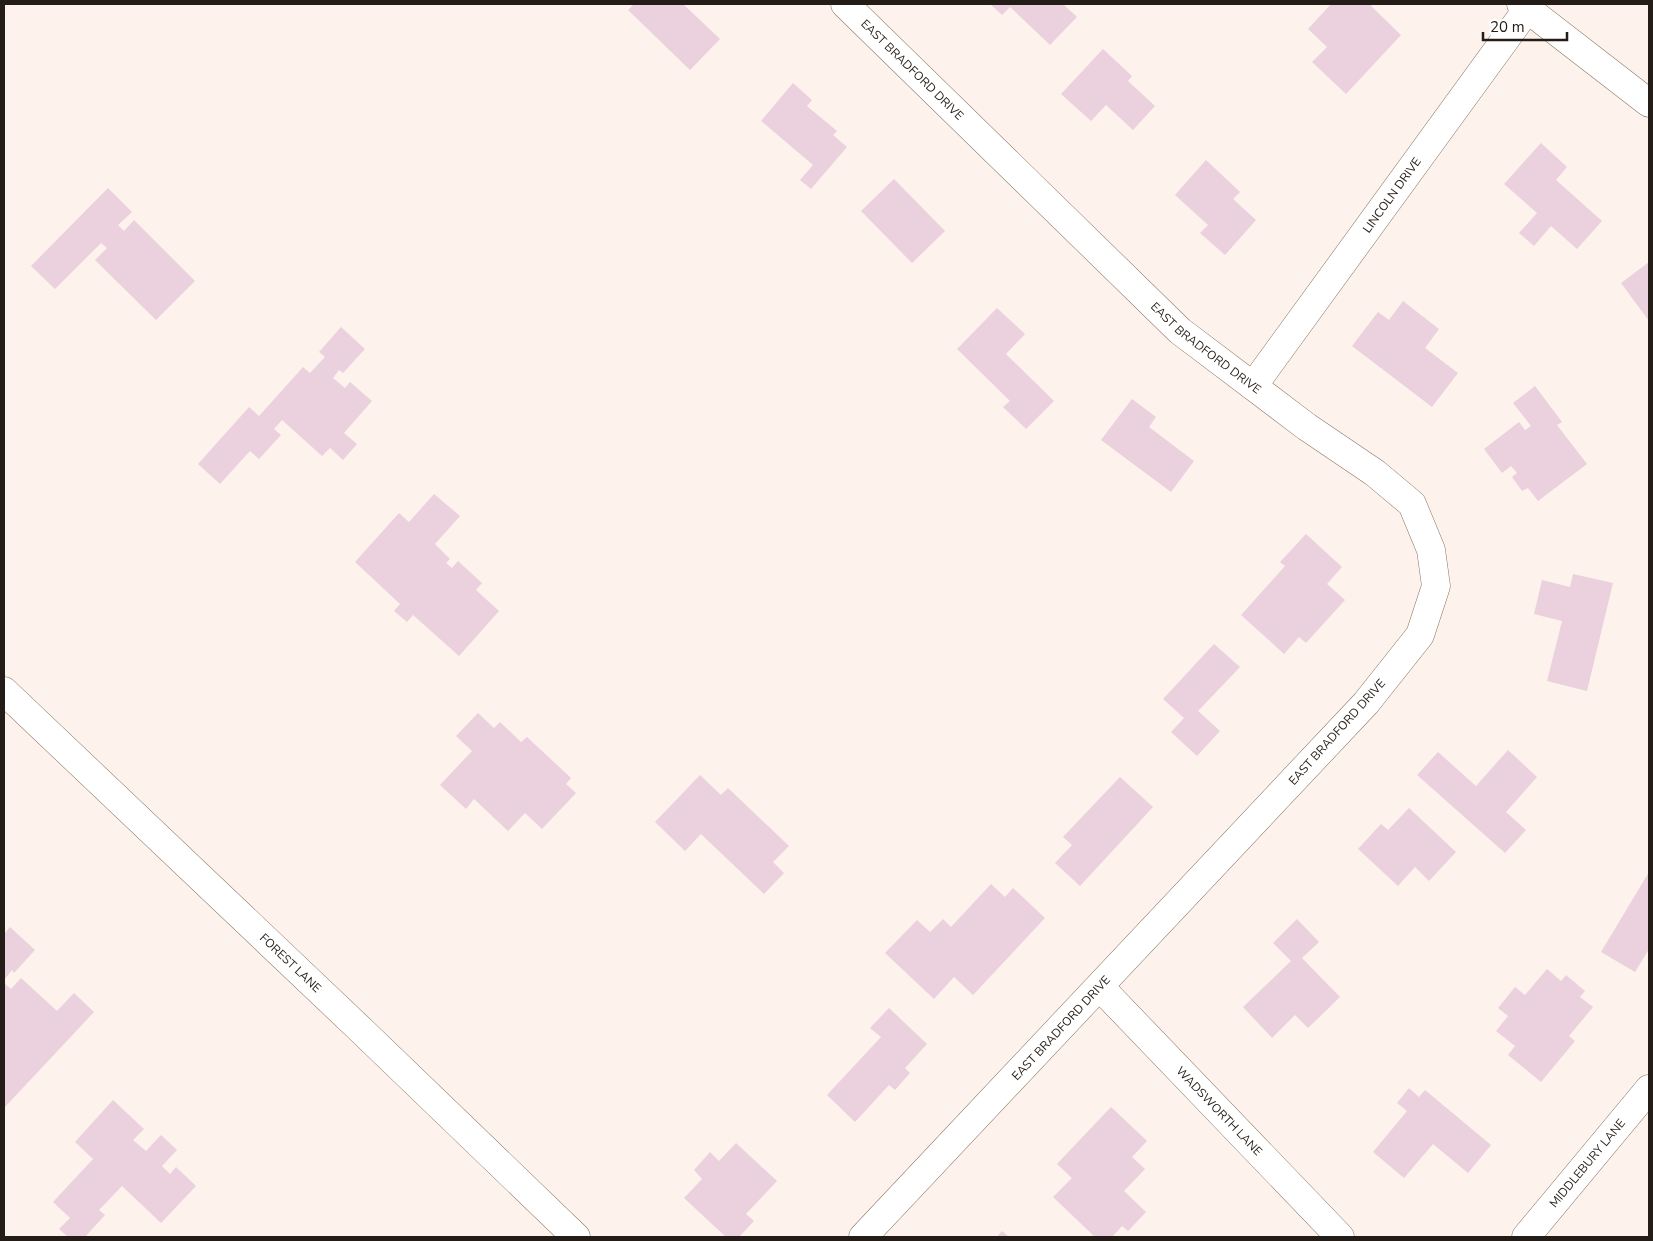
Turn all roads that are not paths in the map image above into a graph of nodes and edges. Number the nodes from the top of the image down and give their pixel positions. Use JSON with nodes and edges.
{"nodes":[{"id":1,"x":845,"y":4,"type":"edge"},
{"id":2,"x":1527,"y":5,"type":"edge"},
{"id":3,"x":1649,"y":104,"type":"edge"},
{"id":4,"x":1253,"y":386,"type":"junction"},
{"id":5,"x":4,"y":691,"type":"edge"},
{"id":6,"x":1100,"y":986,"type":"junction"},
{"id":7,"x":1649,"y":1089,"type":"edge"},
{"id":8,"x":576,"y":1237,"type":"edge"},
{"id":9,"x":863,"y":1237,"type":"edge"},
{"id":10,"x":1340,"y":1237,"type":"edge"},
{"id":11,"x":1526,"y":1237,"type":"edge"}],
"edges":[{"from":1,"to":4,"type":"street","name":"EAST BRADFORD DRIVE"},
{"from":2,"to":3,"type":"street"},
{"from":2,"to":4,"type":"street","name":"LINCOLN DRIVE"},
{"from":4,"to":6,"type":"street","name":"EAST BRADFORD DRIVE"},
{"from":5,"to":8,"type":"street","name":"FOREST LANE"},
{"from":6,"to":9,"type":"street","name":"EAST BRADFORD DRIVE"},
{"from":6,"to":10,"type":"street","name":"WADSWORTH LANE"},
{"from":7,"to":11,"type":"street","name":"MIDDLEBURY LANE"}]}
